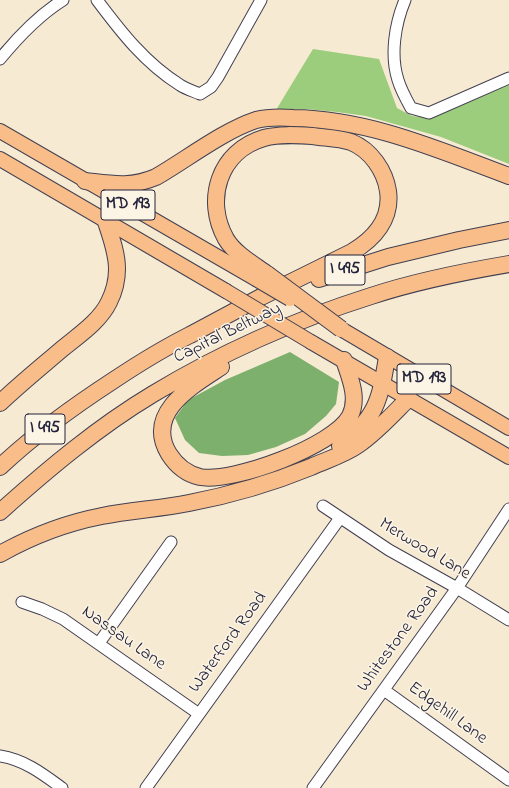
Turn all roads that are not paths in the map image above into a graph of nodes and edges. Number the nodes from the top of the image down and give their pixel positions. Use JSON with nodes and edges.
{"nodes":[{"id":1,"x":63,"y":0,"type":"edge"},
{"id":2,"x":97,"y":0,"type":"edge"},
{"id":3,"x":261,"y":0,"type":"edge"},
{"id":4,"x":405,"y":0,"type":"edge"},
{"id":5,"x":0,"y":59,"type":"edge"},
{"id":6,"x":509,"y":78,"type":"edge"},
{"id":7,"x":0,"y":131,"type":"edge"},
{"id":8,"x":0,"y":159,"type":"edge"},
{"id":9,"x":509,"y":176,"type":"edge"},
{"id":10,"x":85,"y":181,"type":"junction"},
{"id":11,"x":106,"y":222,"type":"junction"},
{"id":12,"x":509,"y":230,"type":"edge"},
{"id":13,"x":509,"y":264,"type":"edge"},
{"id":14,"x":261,"y":277,"type":"junction"},
{"id":15,"x":340,"y":329,"type":"joint"},
{"id":16,"x":280,"y":330,"type":"junction"},
{"id":17,"x":190,"y":335,"type":"junction"},
{"id":18,"x":387,"y":357,"type":"junction"},
{"id":19,"x":344,"y":360,"type":"junction"},
{"id":20,"x":383,"y":382,"type":"junction"},
{"id":21,"x":409,"y":398,"type":"junction"},
{"id":22,"x":0,"y":403,"type":"edge"},
{"id":23,"x":509,"y":428,"type":"edge"},
{"id":24,"x":509,"y":457,"type":"edge"},
{"id":25,"x":0,"y":467,"type":"edge"},
{"id":26,"x":300,"y":472,"type":"junction"},
{"id":27,"x":323,"y":506,"type":"dead end"},
{"id":28,"x":509,"y":510,"type":"edge"},
{"id":29,"x":0,"y":512,"type":"edge"},
{"id":30,"x":340,"y":518,"type":"junction"},
{"id":31,"x":171,"y":542,"type":"dead end"},
{"id":32,"x":0,"y":554,"type":"edge"},
{"id":33,"x":456,"y":588,"type":"junction"},
{"id":34,"x":22,"y":602,"type":"dead end"},
{"id":35,"x":509,"y":620,"type":"edge"},
{"id":36,"x":99,"y":643,"type":"junction"},
{"id":37,"x":384,"y":690,"type":"junction"},
{"id":38,"x":199,"y":714,"type":"junction"},
{"id":39,"x":0,"y":756,"type":"edge"},
{"id":40,"x":509,"y":780,"type":"edge"},
{"id":41,"x":62,"y":788,"type":"edge"},
{"id":42,"x":146,"y":788,"type":"edge"},
{"id":43,"x":313,"y":788,"type":"edge"}],
"edges":[{"from":1,"to":5,"type":"street"},
{"from":2,"to":3,"type":"street"},
{"from":4,"to":6,"type":"street"},
{"from":7,"to":10,"type":"main road","number":"MD 193"},
{"from":8,"to":11,"type":"main road","number":"MD 193"},
{"from":9,"to":10,"type":"highway"},
{"from":10,"to":14,"type":"main road","number":"MD 193"},
{"from":11,"to":19,"type":"main road","number":"MD 193","bridge":true},
{"from":11,"to":22,"type":"highway"},
{"from":12,"to":17,"type":"highway","name":"Capital Beltway","number":"I 495"},
{"from":13,"to":16,"type":"highway","name":"Capital Beltway","number":"I 495"},
{"from":14,"to":15,"type":"highway","bridge":true},
{"from":14,"to":17,"type":"highway"},
{"from":15,"to":18,"type":"main road","number":"MD 193"},
{"from":16,"to":19,"type":"highway"},
{"from":16,"to":29,"type":"highway","name":"Capital Beltway","number":"I 495"},
{"from":17,"to":25,"type":"highway","name":"Capital Beltway","number":"I 495"},
{"from":18,"to":20,"type":"highway"},
{"from":18,"to":23,"type":"main road","number":"MD 193"},
{"from":19,"to":20,"type":"main road","number":"MD 193"},
{"from":20,"to":21,"type":"main road","number":"MD 193"},
{"from":20,"to":26,"type":"highway"},
{"from":21,"to":24,"type":"main road","number":"MD 193"},
{"from":21,"to":26,"type":"highway"},
{"from":26,"to":32,"type":"highway"},
{"from":27,"to":30,"type":"street","name":"Merwood Lane"},
{"from":28,"to":33,"type":"street","name":"Whitestone Road"},
{"from":30,"to":33,"type":"street","name":"Merwood Lane"},
{"from":30,"to":38,"type":"street","name":"Waterford Road"},
{"from":31,"to":36,"type":"street"},
{"from":33,"to":35,"type":"street","name":"Merwood Lane"},
{"from":33,"to":37,"type":"street","name":"Whitestone Road"},
{"from":34,"to":36,"type":"street","name":"Nassau Lane"},
{"from":36,"to":38,"type":"street","name":"Nassau Lane"},
{"from":37,"to":40,"type":"street","name":"Edgehill Lane"},
{"from":37,"to":43,"type":"street","name":"Whitestone Road"},
{"from":38,"to":42,"type":"street","name":"Waterford Road"},
{"from":39,"to":41,"type":"street"}]}
